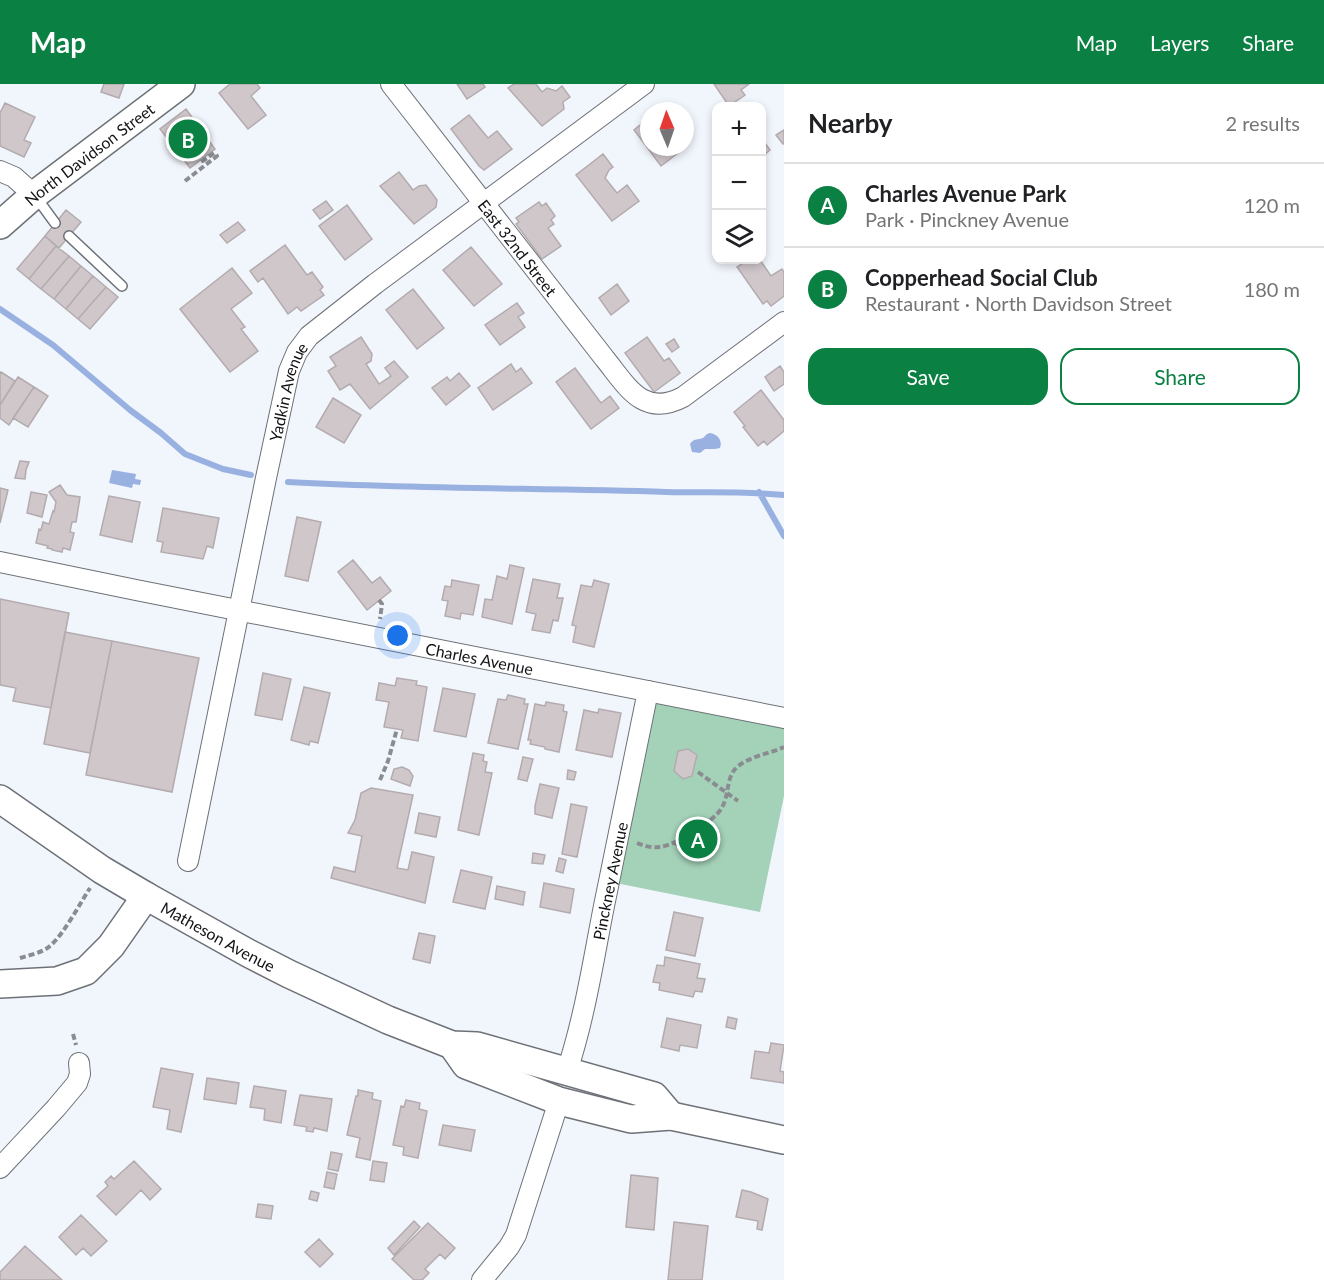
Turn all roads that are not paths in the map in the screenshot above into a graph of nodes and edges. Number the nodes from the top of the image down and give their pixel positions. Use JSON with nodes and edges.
{"nodes":[{"id":1,"x":181,"y":84,"type":"edge"},
{"id":2,"x":391,"y":84,"type":"edge"},
{"id":3,"x":644,"y":84,"type":"edge"},
{"id":4,"x":0,"y":171,"type":"edge"},
{"id":5,"x":34,"y":195,"type":"junction"},
{"id":6,"x":484,"y":204,"type":"junction"},
{"id":7,"x":55,"y":223,"type":"dead end"},
{"id":8,"x":0,"y":225,"type":"edge"},
{"id":9,"x":69,"y":236,"type":"dead end"},
{"id":10,"x":122,"y":286,"type":"dead end"},
{"id":11,"x":784,"y":322,"type":"edge"},
{"id":12,"x":0,"y":562,"type":"edge"},
{"id":13,"x":239,"y":610,"type":"junction"},
{"id":14,"x":648,"y":691,"type":"junction"},
{"id":15,"x":784,"y":718,"type":"edge"},
{"id":16,"x":0,"y":799,"type":"edge"},
{"id":17,"x":188,"y":861,"type":"dead end"},
{"id":18,"x":146,"y":896,"type":"junction"},
{"id":19,"x":0,"y":984,"type":"edge"},
{"id":20,"x":452,"y":1045,"type":"junction"},
{"id":21,"x":79,"y":1063,"type":"dead end"},
{"id":22,"x":567,"y":1071,"type":"junction"},
{"id":23,"x":559,"y":1101,"type":"junction"},
{"id":24,"x":671,"y":1116,"type":"junction"},
{"id":25,"x":784,"y":1140,"type":"edge"},
{"id":26,"x":0,"y":1168,"type":"edge"},
{"id":27,"x":482,"y":1280,"type":"edge"}],
"edges":[{"from":1,"to":5,"type":"street","name":"North Davidson Street"},
{"from":2,"to":6,"type":"street","name":"East 32nd Street"},
{"from":3,"to":6,"type":"street","name":"Yadkin Avenue"},
{"from":4,"to":5,"type":"street"},
{"from":5,"to":7,"type":"lane"},
{"from":5,"to":8,"type":"street","name":"North Davidson Street"},
{"from":6,"to":11,"type":"street","name":"East 32nd Street"},
{"from":6,"to":13,"type":"street","name":"Yadkin Avenue"},
{"from":9,"to":10,"type":"lane"},
{"from":12,"to":13,"type":"street","name":"Charles Avenue"},
{"from":13,"to":14,"type":"street","name":"Charles Avenue"},
{"from":13,"to":17,"type":"street","name":"Yadkin Avenue"},
{"from":14,"to":15,"type":"street","name":"Charles Avenue"},
{"from":14,"to":22,"type":"street","name":"Pinckney Avenue"},
{"from":16,"to":18,"type":"street","name":"Matheson Avenue"},
{"from":18,"to":19,"type":"street"},
{"from":18,"to":20,"type":"street","name":"Matheson Avenue"},
{"from":20,"to":22,"type":"street","name":"Matheson Avenue"},
{"from":20,"to":23,"type":"street","name":"Matheson Avenue"},
{"from":21,"to":26,"type":"street"},
{"from":22,"to":24,"type":"street","name":"Matheson Avenue"},
{"from":23,"to":24,"type":"street","name":"Matheson Avenue"},
{"from":23,"to":27,"type":"street"},
{"from":24,"to":25,"type":"street","name":"Matheson Avenue"}]}
